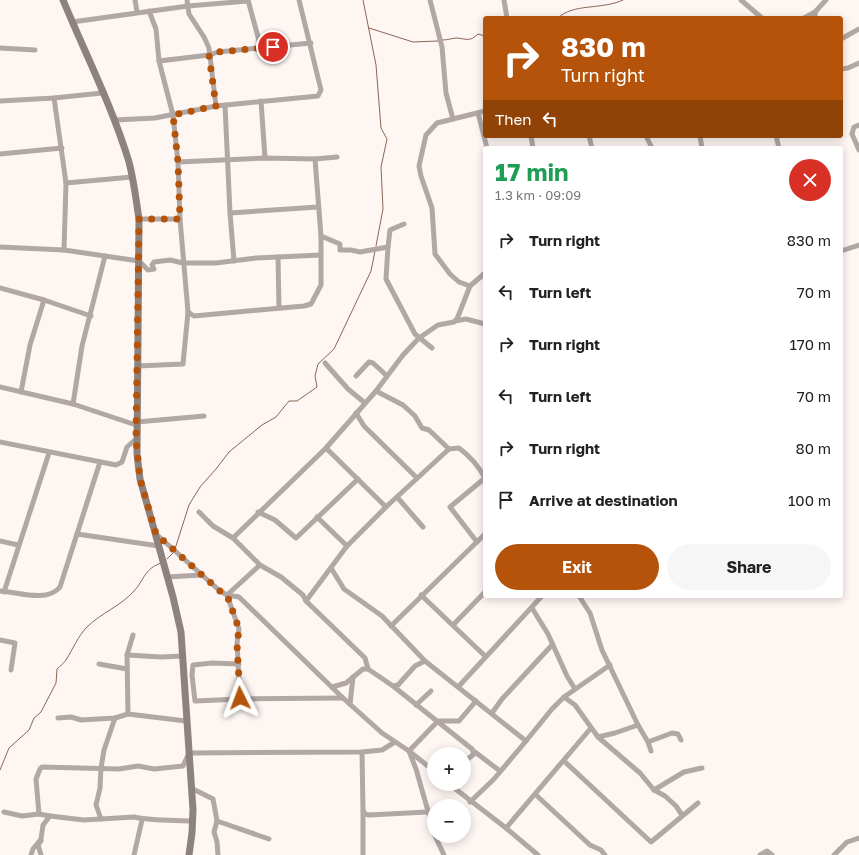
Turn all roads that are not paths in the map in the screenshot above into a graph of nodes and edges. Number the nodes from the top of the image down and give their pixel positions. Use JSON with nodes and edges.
{"nodes":[{"id":1,"x":63,"y":0,"type":"edge"},
{"id":2,"x":135,"y":0,"type":"edge"},
{"id":3,"x":248,"y":0,"type":"edge"},
{"id":4,"x":299,"y":0,"type":"edge"},
{"id":5,"x":430,"y":0,"type":"edge"},
{"id":6,"x":504,"y":0,"type":"edge"},
{"id":7,"x":741,"y":0,"type":"edge"},
{"id":8,"x":826,"y":0,"type":"edge"},
{"id":9,"x":188,"y":3,"type":"edge"},
{"id":10,"x":149,"y":11,"type":"junction"},
{"id":11,"x":137,"y":12,"type":"junction"},
{"id":12,"x":815,"y":12,"type":"junction"},
{"id":13,"x":507,"y":16,"type":"edge"},
{"id":14,"x":760,"y":16,"type":"edge"},
{"id":15,"x":808,"y":16,"type":"edge"},
{"id":16,"x":815,"y":16,"type":"edge"},
{"id":17,"x":72,"y":22,"type":"junction"},
{"id":18,"x":859,"y":29,"type":"edge"},
{"id":19,"x":843,"y":37,"type":"edge"},
{"id":20,"x":310,"y":43,"type":"junction"},
{"id":21,"x":0,"y":48,"type":"edge"},
{"id":22,"x":261,"y":48,"type":"junction"},
{"id":23,"x":35,"y":50,"type":"dead end"},
{"id":24,"x":209,"y":55,"type":"junction"},
{"id":25,"x":159,"y":61,"type":"junction"},
{"id":26,"x":859,"y":63,"type":"edge"},
{"id":27,"x":843,"y":69,"type":"edge"},
{"id":28,"x":102,"y":93,"type":"junction"},
{"id":29,"x":54,"y":98,"type":"junction"},
{"id":30,"x":0,"y":101,"type":"edge"},
{"id":31,"x":261,"y":101,"type":"junction"},
{"id":32,"x":225,"y":105,"type":"junction"},
{"id":33,"x":216,"y":106,"type":"junction"},
{"id":34,"x":483,"y":112,"type":"edge"},
{"id":35,"x":478,"y":113,"type":"junction"},
{"id":36,"x":173,"y":115,"type":"junction"},
{"id":37,"x":453,"y":119,"type":"junction"},
{"id":38,"x":115,"y":120,"type":"junction"},
{"id":39,"x":859,"y":125,"type":"edge"},
{"id":40,"x":483,"y":132,"type":"edge"},
{"id":41,"x":62,"y":148,"type":"junction"},
{"id":42,"x":859,"y":150,"type":"edge"},
{"id":43,"x":0,"y":154,"type":"edge"},
{"id":44,"x":337,"y":157,"type":"dead end"},
{"id":45,"x":265,"y":158,"type":"junction"},
{"id":46,"x":316,"y":159,"type":"junction"},
{"id":47,"x":227,"y":160,"type":"junction"},
{"id":48,"x":178,"y":162,"type":"junction"},
{"id":49,"x":132,"y":177,"type":"junction"},
{"id":50,"x":66,"y":183,"type":"junction"},
{"id":51,"x":318,"y":207,"type":"junction"},
{"id":52,"x":230,"y":213,"type":"junction"},
{"id":53,"x":139,"y":219,"type":"junction"},
{"id":54,"x":180,"y":219,"type":"junction"},
{"id":55,"x":404,"y":224,"type":"dead end"},
{"id":56,"x":321,"y":236,"type":"junction"},
{"id":57,"x":859,"y":245,"type":"edge"},
{"id":58,"x":0,"y":247,"type":"edge"},
{"id":59,"x":388,"y":247,"type":"junction"},
{"id":60,"x":64,"y":250,"type":"junction"},
{"id":61,"x":843,"y":250,"type":"edge"},
{"id":62,"x":321,"y":255,"type":"junction"},
{"id":63,"x":105,"y":256,"type":"junction"},
{"id":64,"x":278,"y":257,"type":"junction"},
{"id":65,"x":139,"y":261,"type":"junction"},
{"id":66,"x":234,"y":261,"type":"junction"},
{"id":67,"x":183,"y":263,"type":"junction"},
{"id":68,"x":483,"y":275,"type":"edge"},
{"id":69,"x":470,"y":286,"type":"junction"},
{"id":70,"x":0,"y":288,"type":"edge"},
{"id":71,"x":44,"y":300,"type":"junction"},
{"id":72,"x":279,"y":308,"type":"junction"},
{"id":73,"x":188,"y":312,"type":"junction"},
{"id":74,"x":91,"y":316,"type":"junction"},
{"id":75,"x":454,"y":322,"type":"junction"},
{"id":76,"x":483,"y":323,"type":"edge"},
{"id":77,"x":419,"y":338,"type":"junction"},
{"id":78,"x":432,"y":348,"type":"dead end"},
{"id":79,"x":325,"y":363,"type":"dead end"},
{"id":80,"x":137,"y":366,"type":"junction"},
{"id":81,"x":356,"y":376,"type":"dead end"},
{"id":82,"x":387,"y":376,"type":"junction"},
{"id":83,"x":0,"y":387,"type":"edge"},
{"id":84,"x":376,"y":391,"type":"junction"},
{"id":85,"x":21,"y":392,"type":"junction"},
{"id":86,"x":365,"y":403,"type":"junction"},
{"id":87,"x":72,"y":404,"type":"junction"},
{"id":88,"x":356,"y":413,"type":"junction"},
{"id":89,"x":204,"y":416,"type":"dead end"},
{"id":90,"x":136,"y":424,"type":"junction"},
{"id":91,"x":136,"y":440,"type":"junction"},
{"id":92,"x":0,"y":442,"type":"edge"},
{"id":93,"x":326,"y":448,"type":"junction"},
{"id":94,"x":449,"y":449,"type":"junction"},
{"id":95,"x":49,"y":453,"type":"junction"},
{"id":96,"x":100,"y":462,"type":"junction"},
{"id":97,"x":483,"y":474,"type":"edge"},
{"id":98,"x":416,"y":478,"type":"junction"},
{"id":99,"x":358,"y":479,"type":"junction"},
{"id":100,"x":483,"y":480,"type":"edge"},
{"id":101,"x":397,"y":497,"type":"junction"},
{"id":102,"x":387,"y":506,"type":"junction"},
{"id":103,"x":198,"y":512,"type":"dead end"},
{"id":104,"x":258,"y":512,"type":"junction"},
{"id":105,"x":317,"y":517,"type":"junction"},
{"id":106,"x":423,"y":527,"type":"dead end"},
{"id":107,"x":77,"y":534,"type":"junction"},
{"id":108,"x":156,"y":534,"type":"junction"},
{"id":109,"x":483,"y":536,"type":"edge"},
{"id":110,"x":233,"y":538,"type":"junction"},
{"id":111,"x":0,"y":541,"type":"edge"},
{"id":112,"x":477,"y":542,"type":"junction"},
{"id":113,"x":18,"y":545,"type":"junction"},
{"id":114,"x":159,"y":546,"type":"junction"},
{"id":115,"x":347,"y":546,"type":"junction"},
{"id":116,"x":260,"y":565,"type":"junction"},
{"id":117,"x":330,"y":568,"type":"junction"},
{"id":118,"x":201,"y":575,"type":"junction"},
{"id":119,"x":168,"y":577,"type":"junction"},
{"id":120,"x":2,"y":592,"type":"edge"},
{"id":121,"x":483,"y":594,"type":"edge"},
{"id":122,"x":227,"y":595,"type":"junction"},
{"id":123,"x":421,"y":595,"type":"junction"},
{"id":124,"x":540,"y":598,"type":"edge"},
{"id":125,"x":580,"y":598,"type":"edge"},
{"id":126,"x":306,"y":601,"type":"junction"},
{"id":127,"x":532,"y":608,"type":"junction"},
{"id":128,"x":453,"y":625,"type":"junction"},
{"id":129,"x":391,"y":626,"type":"junction"},
{"id":130,"x":133,"y":635,"type":"dead end"},
{"id":131,"x":0,"y":640,"type":"edge"},
{"id":132,"x":552,"y":645,"type":"junction"},
{"id":133,"x":127,"y":655,"type":"junction"},
{"id":134,"x":183,"y":656,"type":"junction"},
{"id":135,"x":485,"y":656,"type":"junction"},
{"id":136,"x":425,"y":661,"type":"junction"},
{"id":137,"x":99,"y":664,"type":"dead end"},
{"id":138,"x":239,"y":664,"type":"junction"},
{"id":139,"x":610,"y":665,"type":"junction"},
{"id":140,"x":366,"y":668,"type":"junction"},
{"id":141,"x":128,"y":669,"type":"junction"},
{"id":142,"x":11,"y":670,"type":"dead end"},
{"id":143,"x":188,"y":675,"type":"junction"},
{"id":144,"x":353,"y":677,"type":"junction"},
{"id":145,"x":393,"y":686,"type":"junction"},
{"id":146,"x":459,"y":686,"type":"junction"},
{"id":147,"x":332,"y":687,"type":"junction"},
{"id":148,"x":575,"y":689,"type":"junction"},
{"id":149,"x":431,"y":691,"type":"dead end"},
{"id":150,"x":564,"y":697,"type":"junction"},
{"id":151,"x":240,"y":698,"type":"junction"},
{"id":152,"x":343,"y":698,"type":"junction"},
{"id":153,"x":476,"y":701,"type":"junction"},
{"id":154,"x":350,"y":704,"type":"junction"},
{"id":155,"x":416,"y":705,"type":"junction"},
{"id":156,"x":492,"y":713,"type":"junction"},
{"id":157,"x":128,"y":714,"type":"junction"},
{"id":158,"x":58,"y":718,"type":"dead end"},
{"id":159,"x":115,"y":718,"type":"junction"},
{"id":160,"x":186,"y":721,"type":"junction"},
{"id":161,"x":438,"y":721,"type":"junction"},
{"id":162,"x":638,"y":725,"type":"junction"},
{"id":163,"x":591,"y":728,"type":"junction"},
{"id":164,"x":598,"y":737,"type":"junction"},
{"id":165,"x":681,"y":740,"type":"dead end"},
{"id":166,"x":526,"y":741,"type":"junction"},
{"id":167,"x":395,"y":742,"type":"junction"},
{"id":168,"x":648,"y":742,"type":"junction"},
{"id":169,"x":409,"y":751,"type":"junction"},
{"id":170,"x":651,"y":751,"type":"dead end"},
{"id":171,"x":362,"y":752,"type":"junction"},
{"id":172,"x":475,"y":752,"type":"junction"},
{"id":173,"x":189,"y":753,"type":"junction"},
{"id":174,"x":471,"y":756,"type":"edge"},
{"id":175,"x":564,"y":761,"type":"junction"},
{"id":176,"x":427,"y":765,"type":"edge"},
{"id":177,"x":101,"y":768,"type":"junction"},
{"id":178,"x":702,"y":768,"type":"dead end"},
{"id":179,"x":500,"y":771,"type":"junction"},
{"id":180,"x":190,"y":788,"type":"junction"},
{"id":181,"x":654,"y":790,"type":"junction"},
{"id":182,"x":457,"y":791,"type":"edge"},
{"id":183,"x":536,"y":795,"type":"junction"},
{"id":184,"x":466,"y":799,"type":"edge"},
{"id":185,"x":471,"y":801,"type":"edge"},
{"id":186,"x":471,"y":803,"type":"edge"},
{"id":187,"x":698,"y":803,"type":"dead end"},
{"id":188,"x":363,"y":810,"type":"junction"},
{"id":189,"x":4,"y":812,"type":"dead end"},
{"id":190,"x":427,"y":812,"type":"joint"},
{"id":191,"x":39,"y":814,"type":"junction"},
{"id":192,"x":682,"y":815,"type":"junction"},
{"id":193,"x":50,"y":816,"type":"junction"},
{"id":194,"x":101,"y":818,"type":"junction"},
{"id":195,"x":142,"y":820,"type":"junction"},
{"id":196,"x":193,"y":821,"type":"junction"},
{"id":197,"x":217,"y":821,"type":"junction"},
{"id":198,"x":506,"y":828,"type":"junction"},
{"id":199,"x":268,"y":838,"type":"dead end"},
{"id":200,"x":859,"y":838,"type":"edge"},
{"id":201,"x":41,"y":840,"type":"junction"},
{"id":202,"x":438,"y":843,"type":"edge"},
{"id":203,"x":31,"y":855,"type":"edge"},
{"id":204,"x":41,"y":855,"type":"edge"},
{"id":205,"x":134,"y":855,"type":"edge"},
{"id":206,"x":189,"y":855,"type":"edge"},
{"id":207,"x":218,"y":855,"type":"edge"},
{"id":208,"x":363,"y":855,"type":"edge"},
{"id":209,"x":443,"y":855,"type":"edge"},
{"id":210,"x":538,"y":855,"type":"edge"},
{"id":211,"x":605,"y":855,"type":"edge"},
{"id":212,"x":760,"y":855,"type":"edge"},
{"id":213,"x":772,"y":855,"type":"edge"},
{"id":214,"x":834,"y":855,"type":"edge"}],
"edges":[{"from":1,"to":17,"type":"main road"},
{"from":2,"to":11,"type":"street"},
{"from":3,"to":9,"type":"street"},
{"from":3,"to":22,"type":"street"},
{"from":4,"to":20,"type":"street"},
{"from":5,"to":37,"type":"street"},
{"from":6,"to":13,"type":"street"},
{"from":7,"to":14,"type":"street"},
{"from":8,"to":12,"type":"street"},
{"from":9,"to":10,"type":"street"},
{"from":9,"to":24,"type":"street"},
{"from":10,"to":11,"type":"street"},
{"from":10,"to":25,"type":"street"},
{"from":11,"to":17,"type":"street"},
{"from":12,"to":15,"type":"street"},
{"from":12,"to":16,"type":"street"},
{"from":17,"to":28,"type":"main road"},
{"from":18,"to":19,"type":"street"},
{"from":20,"to":22,"type":"street"},
{"from":20,"to":31,"type":"street"},
{"from":21,"to":23,"type":"street"},
{"from":22,"to":24,"type":"street"},
{"from":24,"to":25,"type":"street"},
{"from":24,"to":33,"type":"street"},
{"from":25,"to":36,"type":"street"},
{"from":26,"to":27,"type":"street"},
{"from":28,"to":29,"type":"street"},
{"from":28,"to":38,"type":"main road"},
{"from":29,"to":30,"type":"street"},
{"from":29,"to":41,"type":"street"},
{"from":31,"to":32,"type":"street"},
{"from":31,"to":45,"type":"street"},
{"from":32,"to":33,"type":"street"},
{"from":32,"to":47,"type":"street"},
{"from":33,"to":36,"type":"street"},
{"from":34,"to":35,"type":"street"},
{"from":35,"to":37,"type":"street"},
{"from":35,"to":40,"type":"street"},
{"from":36,"to":38,"type":"street"},
{"from":36,"to":48,"type":"street"},
{"from":37,"to":69,"type":"street"},
{"from":38,"to":49,"type":"main road"},
{"from":39,"to":42,"type":"street"},
{"from":41,"to":43,"type":"street"},
{"from":41,"to":50,"type":"street"},
{"from":44,"to":46,"type":"street"},
{"from":45,"to":46,"type":"street"},
{"from":45,"to":47,"type":"street"},
{"from":46,"to":51,"type":"street"},
{"from":47,"to":48,"type":"street"},
{"from":47,"to":52,"type":"street"},
{"from":48,"to":54,"type":"street"},
{"from":49,"to":50,"type":"street"},
{"from":49,"to":53,"type":"main road"},
{"from":50,"to":60,"type":"street"},
{"from":51,"to":52,"type":"street"},
{"from":51,"to":56,"type":"street"},
{"from":52,"to":66,"type":"street"},
{"from":53,"to":54,"type":"street"},
{"from":53,"to":65,"type":"main road"},
{"from":54,"to":67,"type":"street"},
{"from":55,"to":59,"type":"street"},
{"from":56,"to":59,"type":"street"},
{"from":56,"to":62,"type":"street"},
{"from":57,"to":61,"type":"street"},
{"from":58,"to":60,"type":"street"},
{"from":59,"to":77,"type":"street"},
{"from":60,"to":63,"type":"street"},
{"from":62,"to":64,"type":"street"},
{"from":62,"to":72,"type":"street"},
{"from":63,"to":65,"type":"street"},
{"from":63,"to":74,"type":"street"},
{"from":64,"to":66,"type":"street"},
{"from":64,"to":72,"type":"street"},
{"from":65,"to":67,"type":"street"},
{"from":65,"to":80,"type":"main road"},
{"from":66,"to":67,"type":"street"},
{"from":67,"to":73,"type":"street"},
{"from":68,"to":69,"type":"street"},
{"from":69,"to":75,"type":"street"},
{"from":70,"to":71,"type":"street"},
{"from":71,"to":74,"type":"street"},
{"from":71,"to":85,"type":"street"},
{"from":72,"to":73,"type":"street"},
{"from":73,"to":80,"type":"street"},
{"from":74,"to":87,"type":"street"},
{"from":75,"to":76,"type":"street"},
{"from":75,"to":77,"type":"street"},
{"from":77,"to":78,"type":"street"},
{"from":77,"to":82,"type":"street"},
{"from":79,"to":86,"type":"street"},
{"from":80,"to":90,"type":"main road"},
{"from":81,"to":82,"type":"street"},
{"from":82,"to":84,"type":"street"},
{"from":83,"to":85,"type":"street"},
{"from":84,"to":86,"type":"street"},
{"from":84,"to":94,"type":"street"},
{"from":85,"to":87,"type":"street"},
{"from":86,"to":88,"type":"street"},
{"from":87,"to":90,"type":"street"},
{"from":88,"to":93,"type":"street"},
{"from":88,"to":98,"type":"street"},
{"from":89,"to":90,"type":"street"},
{"from":90,"to":91,"type":"main road"},
{"from":91,"to":96,"type":"street"},
{"from":91,"to":108,"type":"main road"},
{"from":92,"to":95,"type":"street"},
{"from":93,"to":99,"type":"street"},
{"from":93,"to":104,"type":"street"},
{"from":94,"to":97,"type":"street"},
{"from":94,"to":98,"type":"street"},
{"from":95,"to":96,"type":"street"},
{"from":95,"to":113,"type":"street"},
{"from":96,"to":107,"type":"street"},
{"from":98,"to":101,"type":"street"},
{"from":99,"to":102,"type":"street"},
{"from":99,"to":105,"type":"street"},
{"from":100,"to":112,"type":"street"},
{"from":101,"to":102,"type":"street"},
{"from":101,"to":106,"type":"street"},
{"from":102,"to":115,"type":"street"},
{"from":103,"to":110,"type":"street"},
{"from":104,"to":105,"type":"street"},
{"from":104,"to":110,"type":"street"},
{"from":105,"to":115,"type":"street"},
{"from":107,"to":114,"type":"street"},
{"from":107,"to":120,"type":"street"},
{"from":108,"to":114,"type":"main road"},
{"from":108,"to":118,"type":"street"},
{"from":109,"to":112,"type":"street"},
{"from":110,"to":116,"type":"street"},
{"from":111,"to":113,"type":"street"},
{"from":112,"to":123,"type":"street"},
{"from":113,"to":120,"type":"street"},
{"from":114,"to":119,"type":"main road"},
{"from":115,"to":117,"type":"street"},
{"from":116,"to":122,"type":"street"},
{"from":116,"to":126,"type":"street"},
{"from":117,"to":126,"type":"street"},
{"from":117,"to":129,"type":"street"},
{"from":118,"to":119,"type":"street"},
{"from":118,"to":122,"type":"street"},
{"from":119,"to":134,"type":"main road"},
{"from":121,"to":128,"type":"street"},
{"from":122,"to":138,"type":"street"},
{"from":122,"to":147,"type":"street"},
{"from":123,"to":128,"type":"street"},
{"from":123,"to":129,"type":"street"},
{"from":124,"to":127,"type":"street"},
{"from":125,"to":139,"type":"street"},
{"from":126,"to":140,"type":"street"},
{"from":127,"to":132,"type":"street"},
{"from":127,"to":135,"type":"street"},
{"from":128,"to":135,"type":"street"},
{"from":129,"to":136,"type":"street"},
{"from":130,"to":133,"type":"street"},
{"from":131,"to":142,"type":"street"},
{"from":132,"to":148,"type":"street"},
{"from":132,"to":156,"type":"street"},
{"from":133,"to":134,"type":"street"},
{"from":133,"to":141,"type":"street"},
{"from":134,"to":143,"type":"main road"},
{"from":135,"to":146,"type":"street"},
{"from":136,"to":145,"type":"street"},
{"from":136,"to":146,"type":"street"},
{"from":137,"to":141,"type":"street"},
{"from":138,"to":143,"type":"street"},
{"from":138,"to":151,"type":"street"},
{"from":139,"to":148,"type":"street"},
{"from":139,"to":162,"type":"street"},
{"from":140,"to":144,"type":"street"},
{"from":140,"to":145,"type":"street"},
{"from":141,"to":157,"type":"street"},
{"from":143,"to":151,"type":"street"},
{"from":143,"to":160,"type":"main road"},
{"from":144,"to":147,"type":"street"},
{"from":144,"to":154,"type":"street"},
{"from":145,"to":155,"type":"street"},
{"from":146,"to":153,"type":"street"},
{"from":147,"to":152,"type":"street"},
{"from":148,"to":150,"type":"street"},
{"from":149,"to":155,"type":"street"},
{"from":150,"to":163,"type":"street"},
{"from":150,"to":166,"type":"street"},
{"from":151,"to":152,"type":"street"},
{"from":152,"to":154,"type":"street"},
{"from":153,"to":156,"type":"street"},
{"from":153,"to":161,"type":"street"},
{"from":154,"to":167,"type":"street"},
{"from":155,"to":161,"type":"street"},
{"from":156,"to":166,"type":"street"},
{"from":157,"to":159,"type":"street"},
{"from":157,"to":160,"type":"street"},
{"from":158,"to":159,"type":"street"},
{"from":159,"to":177,"type":"street"},
{"from":160,"to":173,"type":"main road"},
{"from":161,"to":169,"type":"street"},
{"from":161,"to":172,"type":"street"},
{"from":162,"to":164,"type":"street"},
{"from":162,"to":168,"type":"street"},
{"from":163,"to":164,"type":"street"},
{"from":163,"to":175,"type":"street"},
{"from":164,"to":181,"type":"street"},
{"from":165,"to":168,"type":"street"},
{"from":166,"to":179,"type":"street"},
{"from":167,"to":169,"type":"street"},
{"from":167,"to":171,"type":"street"},
{"from":168,"to":170,"type":"street"},
{"from":169,"to":176,"type":"street"},
{"from":169,"to":190,"type":"street"},
{"from":171,"to":173,"type":"street"},
{"from":171,"to":188,"type":"street"},
{"from":172,"to":174,"type":"street"},
{"from":172,"to":179,"type":"street"},
{"from":173,"to":177,"type":"street"},
{"from":173,"to":180,"type":"main road"},
{"from":175,"to":183,"type":"street"},
{"from":175,"to":192,"type":"street"},
{"from":177,"to":191,"type":"street"},
{"from":177,"to":194,"type":"street"},
{"from":178,"to":181,"type":"street"},
{"from":179,"to":185,"type":"street"},
{"from":180,"to":196,"type":"main road"},
{"from":180,"to":197,"type":"street"},
{"from":181,"to":192,"type":"street"},
{"from":182,"to":184,"type":"street"},
{"from":183,"to":198,"type":"street"},
{"from":183,"to":211,"type":"street"},
{"from":186,"to":198,"type":"street"},
{"from":187,"to":192,"type":"street"},
{"from":188,"to":190,"type":"street"},
{"from":188,"to":208,"type":"street"},
{"from":189,"to":191,"type":"street"},
{"from":191,"to":193,"type":"street"},
{"from":193,"to":194,"type":"street"},
{"from":193,"to":201,"type":"street"},
{"from":194,"to":195,"type":"street"},
{"from":195,"to":196,"type":"street"},
{"from":195,"to":205,"type":"street"},
{"from":196,"to":206,"type":"main road"},
{"from":197,"to":199,"type":"street"},
{"from":197,"to":207,"type":"street"},
{"from":198,"to":210,"type":"street"},
{"from":200,"to":214,"type":"street"},
{"from":201,"to":203,"type":"street"},
{"from":201,"to":204,"type":"street"},
{"from":202,"to":209,"type":"street"},
{"from":212,"to":213,"type":"street"}]}
